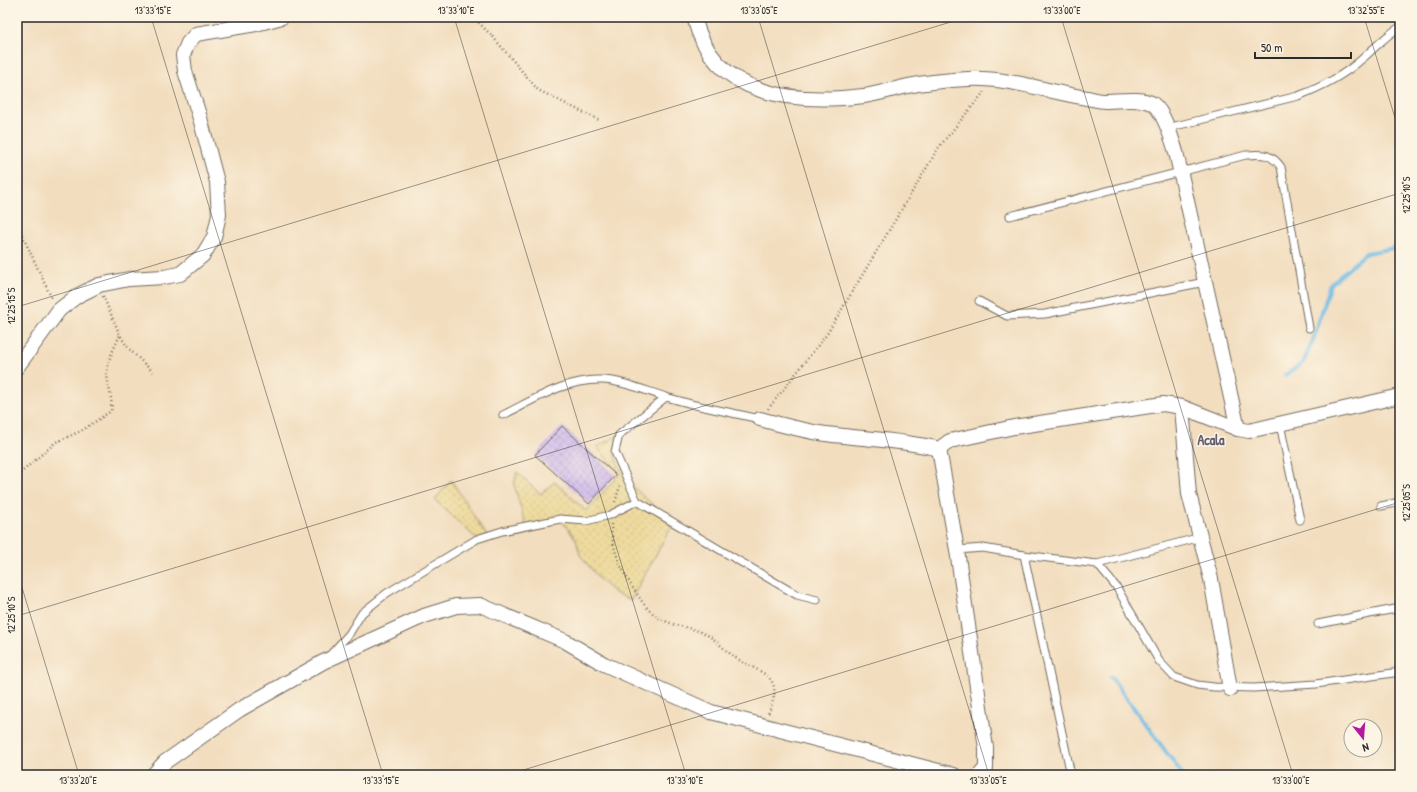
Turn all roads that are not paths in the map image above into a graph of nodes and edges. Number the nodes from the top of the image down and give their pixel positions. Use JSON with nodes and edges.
{"nodes":[{"id":1,"x":282,"y":17,"type":"edge"},
{"id":2,"x":694,"y":17,"type":"edge"},
{"id":3,"x":1400,"y":27,"type":"edge"},
{"id":4,"x":1167,"y":128,"type":"junction"},
{"id":5,"x":1181,"y":173,"type":"junction"},
{"id":6,"x":1010,"y":216,"type":"dead end"},
{"id":7,"x":1205,"y":282,"type":"junction"},
{"id":8,"x":979,"y":301,"type":"dead end"},
{"id":9,"x":1310,"y":328,"type":"dead end"},
{"id":10,"x":17,"y":367,"type":"edge"},
{"id":11,"x":666,"y":396,"type":"junction"},
{"id":12,"x":1400,"y":396,"type":"edge"},
{"id":13,"x":1182,"y":407,"type":"junction"},
{"id":14,"x":502,"y":415,"type":"dead end"},
{"id":15,"x":760,"y":419,"type":"joint"},
{"id":16,"x":1280,"y":424,"type":"junction"},
{"id":17,"x":1238,"y":429,"type":"junction"},
{"id":18,"x":939,"y":448,"type":"junction"},
{"id":19,"x":637,"y":501,"type":"junction"},
{"id":20,"x":1400,"y":502,"type":"edge"},
{"id":21,"x":1381,"y":506,"type":"dead end"},
{"id":22,"x":1300,"y":520,"type":"dead end"},
{"id":23,"x":1201,"y":537,"type":"junction"},
{"id":24,"x":957,"y":550,"type":"junction"},
{"id":25,"x":1024,"y":555,"type":"junction"},
{"id":26,"x":1097,"y":564,"type":"junction"},
{"id":27,"x":817,"y":600,"type":"dead end"},
{"id":28,"x":1400,"y":608,"type":"edge"},
{"id":29,"x":1318,"y":624,"type":"dead end"},
{"id":30,"x":323,"y":662,"type":"junction"},
{"id":31,"x":1400,"y":672,"type":"edge"},
{"id":32,"x":1230,"y":689,"type":"junction"},
{"id":33,"x":153,"y":775,"type":"edge"},
{"id":34,"x":954,"y":775,"type":"edge"},
{"id":35,"x":980,"y":775,"type":"edge"},
{"id":36,"x":1071,"y":775,"type":"edge"}],
"edges":[{"from":1,"to":10,"type":"street"},
{"from":2,"to":4,"type":"street"},
{"from":3,"to":4,"type":"lane"},
{"from":4,"to":5,"type":"street"},
{"from":5,"to":6,"type":"lane"},
{"from":5,"to":7,"type":"street"},
{"from":5,"to":9,"type":"lane"},
{"from":7,"to":8,"type":"lane"},
{"from":7,"to":17,"type":"street"},
{"from":11,"to":14,"type":"lane"},
{"from":11,"to":15,"type":"lane"},
{"from":11,"to":19,"type":"lane"},
{"from":12,"to":16,"type":"street"},
{"from":13,"to":17,"type":"street"},
{"from":13,"to":18,"type":"street"},
{"from":13,"to":23,"type":"street"},
{"from":15,"to":18,"type":"street"},
{"from":16,"to":17,"type":"street"},
{"from":16,"to":22,"type":"lane"},
{"from":18,"to":24,"type":"street"},
{"from":19,"to":27,"type":"lane"},
{"from":19,"to":30,"type":"lane"},
{"from":20,"to":21,"type":"lane"},
{"from":23,"to":26,"type":"lane"},
{"from":23,"to":32,"type":"street"},
{"from":24,"to":25,"type":"lane"},
{"from":24,"to":35,"type":"street"},
{"from":25,"to":26,"type":"lane"},
{"from":25,"to":36,"type":"lane"},
{"from":26,"to":32,"type":"lane"},
{"from":28,"to":29,"type":"lane"},
{"from":30,"to":33,"type":"street"},
{"from":30,"to":34,"type":"street"},
{"from":31,"to":32,"type":"lane"}]}
